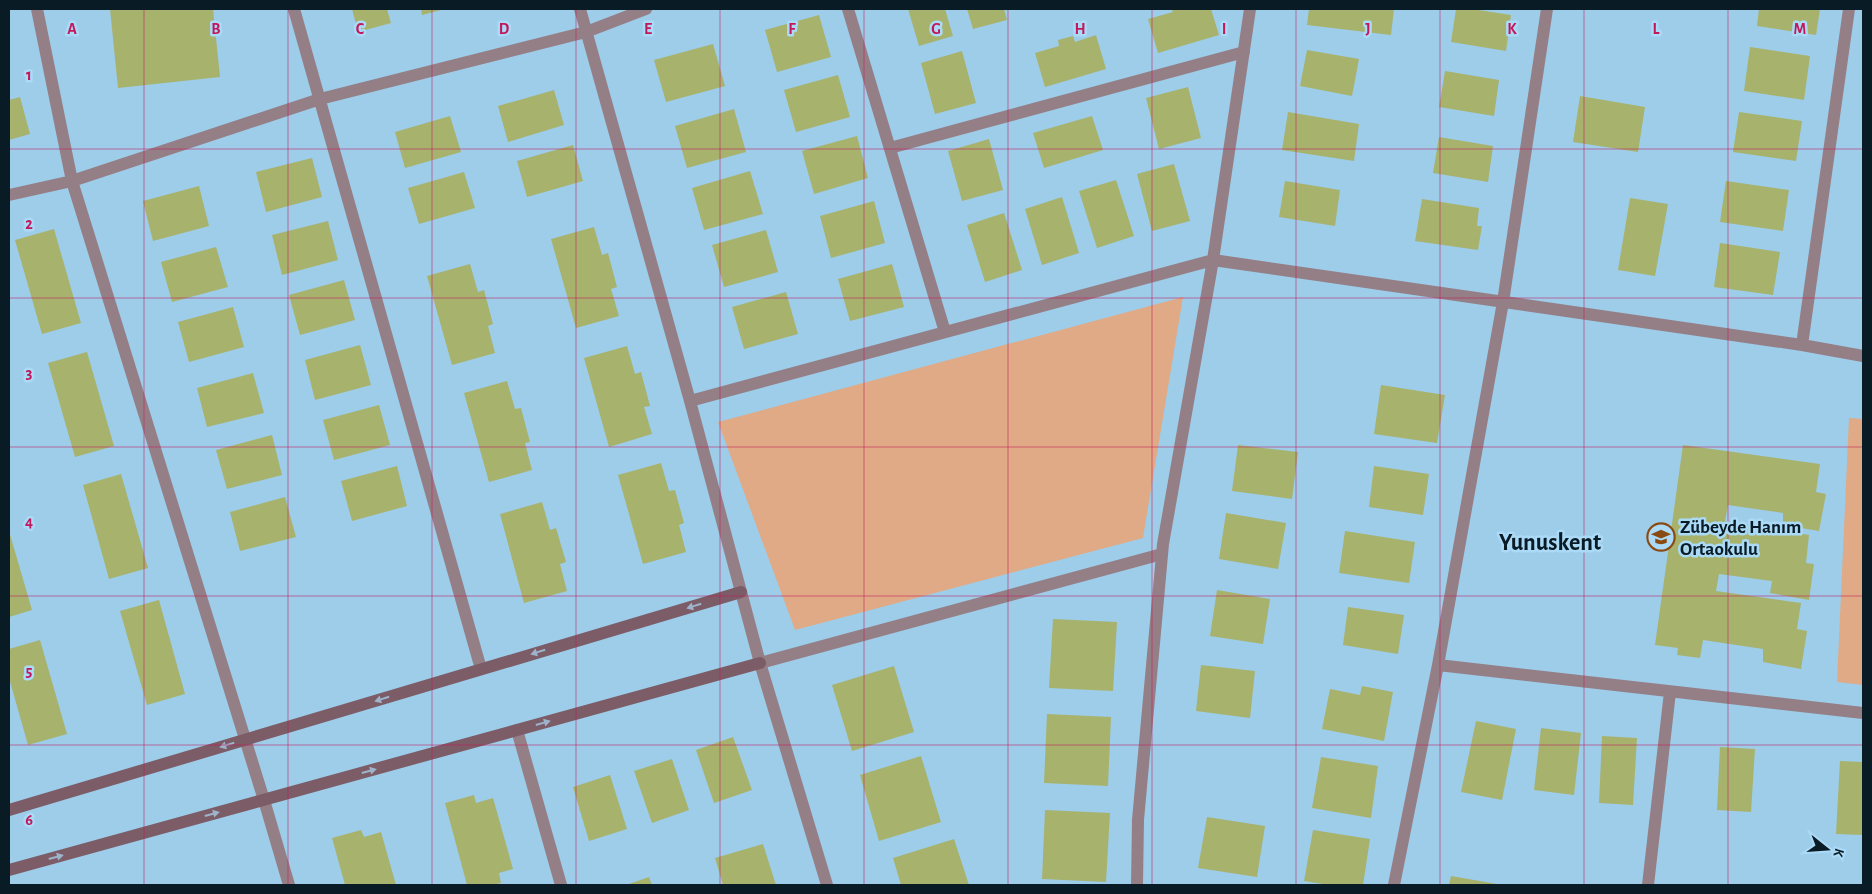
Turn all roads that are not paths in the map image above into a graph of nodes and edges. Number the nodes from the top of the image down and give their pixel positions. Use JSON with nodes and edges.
{"nodes":[{"id":1,"x":37,"y":9,"type":"edge"},
{"id":2,"x":294,"y":9,"type":"edge"},
{"id":3,"x":580,"y":9,"type":"edge"},
{"id":4,"x":646,"y":9,"type":"edge"},
{"id":5,"x":848,"y":9,"type":"edge"},
{"id":6,"x":1250,"y":9,"type":"edge"},
{"id":7,"x":1548,"y":9,"type":"edge"},
{"id":8,"x":1849,"y":9,"type":"edge"},
{"id":9,"x":586,"y":32,"type":"junction"},
{"id":10,"x":1244,"y":52,"type":"junction"},
{"id":11,"x":320,"y":99,"type":"junction"},
{"id":12,"x":890,"y":148,"type":"junction"},
{"id":13,"x":72,"y":180,"type":"junction"},
{"id":14,"x":9,"y":195,"type":"edge"},
{"id":15,"x":1213,"y":260,"type":"junction"},
{"id":16,"x":1503,"y":302,"type":"junction"},
{"id":17,"x":945,"y":332,"type":"junction"},
{"id":18,"x":1802,"y":345,"type":"junction"},
{"id":19,"x":1863,"y":356,"type":"edge"},
{"id":20,"x":690,"y":401,"type":"junction"},
{"id":21,"x":1162,"y":554,"type":"junction"},
{"id":22,"x":741,"y":592,"type":"junction"},
{"id":23,"x":760,"y":663,"type":"junction"},
{"id":24,"x":1438,"y":665,"type":"junction"},
{"id":25,"x":481,"y":669,"type":"junction"},
{"id":26,"x":1670,"y":692,"type":"junction"},
{"id":27,"x":1863,"y":713,"type":"edge"},
{"id":28,"x":517,"y":730,"type":"junction"},
{"id":29,"x":245,"y":740,"type":"junction"},
{"id":30,"x":264,"y":800,"type":"junction"},
{"id":31,"x":9,"y":810,"type":"edge"},
{"id":32,"x":9,"y":870,"type":"edge"},
{"id":33,"x":289,"y":885,"type":"edge"},
{"id":34,"x":561,"y":885,"type":"edge"},
{"id":35,"x":827,"y":885,"type":"edge"},
{"id":36,"x":1137,"y":885,"type":"edge"},
{"id":37,"x":1394,"y":885,"type":"edge"},
{"id":38,"x":1648,"y":885,"type":"edge"}],
"edges":[{"from":1,"to":13,"type":"street"},
{"from":2,"to":11,"type":"street"},
{"from":3,"to":9,"type":"street"},
{"from":4,"to":9,"type":"street"},
{"from":5,"to":12,"type":"street"},
{"from":6,"to":10,"type":"street"},
{"from":7,"to":16,"type":"street"},
{"from":8,"to":18,"type":"street"},
{"from":9,"to":11,"type":"street"},
{"from":9,"to":20,"type":"street"},
{"from":10,"to":12,"type":"street"},
{"from":10,"to":15,"type":"street"},
{"from":11,"to":13,"type":"street"},
{"from":11,"to":25,"type":"street"},
{"from":12,"to":17,"type":"street"},
{"from":13,"to":14,"type":"street"},
{"from":13,"to":29,"type":"street"},
{"from":15,"to":16,"type":"street"},
{"from":15,"to":17,"type":"street"},
{"from":15,"to":21,"type":"street"},
{"from":16,"to":18,"type":"street"},
{"from":16,"to":24,"type":"street"},
{"from":17,"to":20,"type":"street"},
{"from":18,"to":19,"type":"street"},
{"from":20,"to":22,"type":"street"},
{"from":21,"to":23,"type":"street"},
{"from":21,"to":36,"type":"street"},
{"from":22,"to":23,"type":"street"},
{"from":22,"to":25,"type":"street","one_way":true},
{"from":28,"to":23,"type":"street","one_way":true},
{"from":23,"to":35,"type":"street"},
{"from":24,"to":26,"type":"street"},
{"from":24,"to":37,"type":"street"},
{"from":25,"to":29,"type":"street","one_way":true},
{"from":26,"to":27,"type":"street"},
{"from":26,"to":38,"type":"street"},
{"from":30,"to":28,"type":"street","one_way":true},
{"from":28,"to":34,"type":"street"},
{"from":29,"to":30,"type":"street"},
{"from":29,"to":31,"type":"street","one_way":true},
{"from":32,"to":30,"type":"street","one_way":true},
{"from":30,"to":33,"type":"street"}]}
